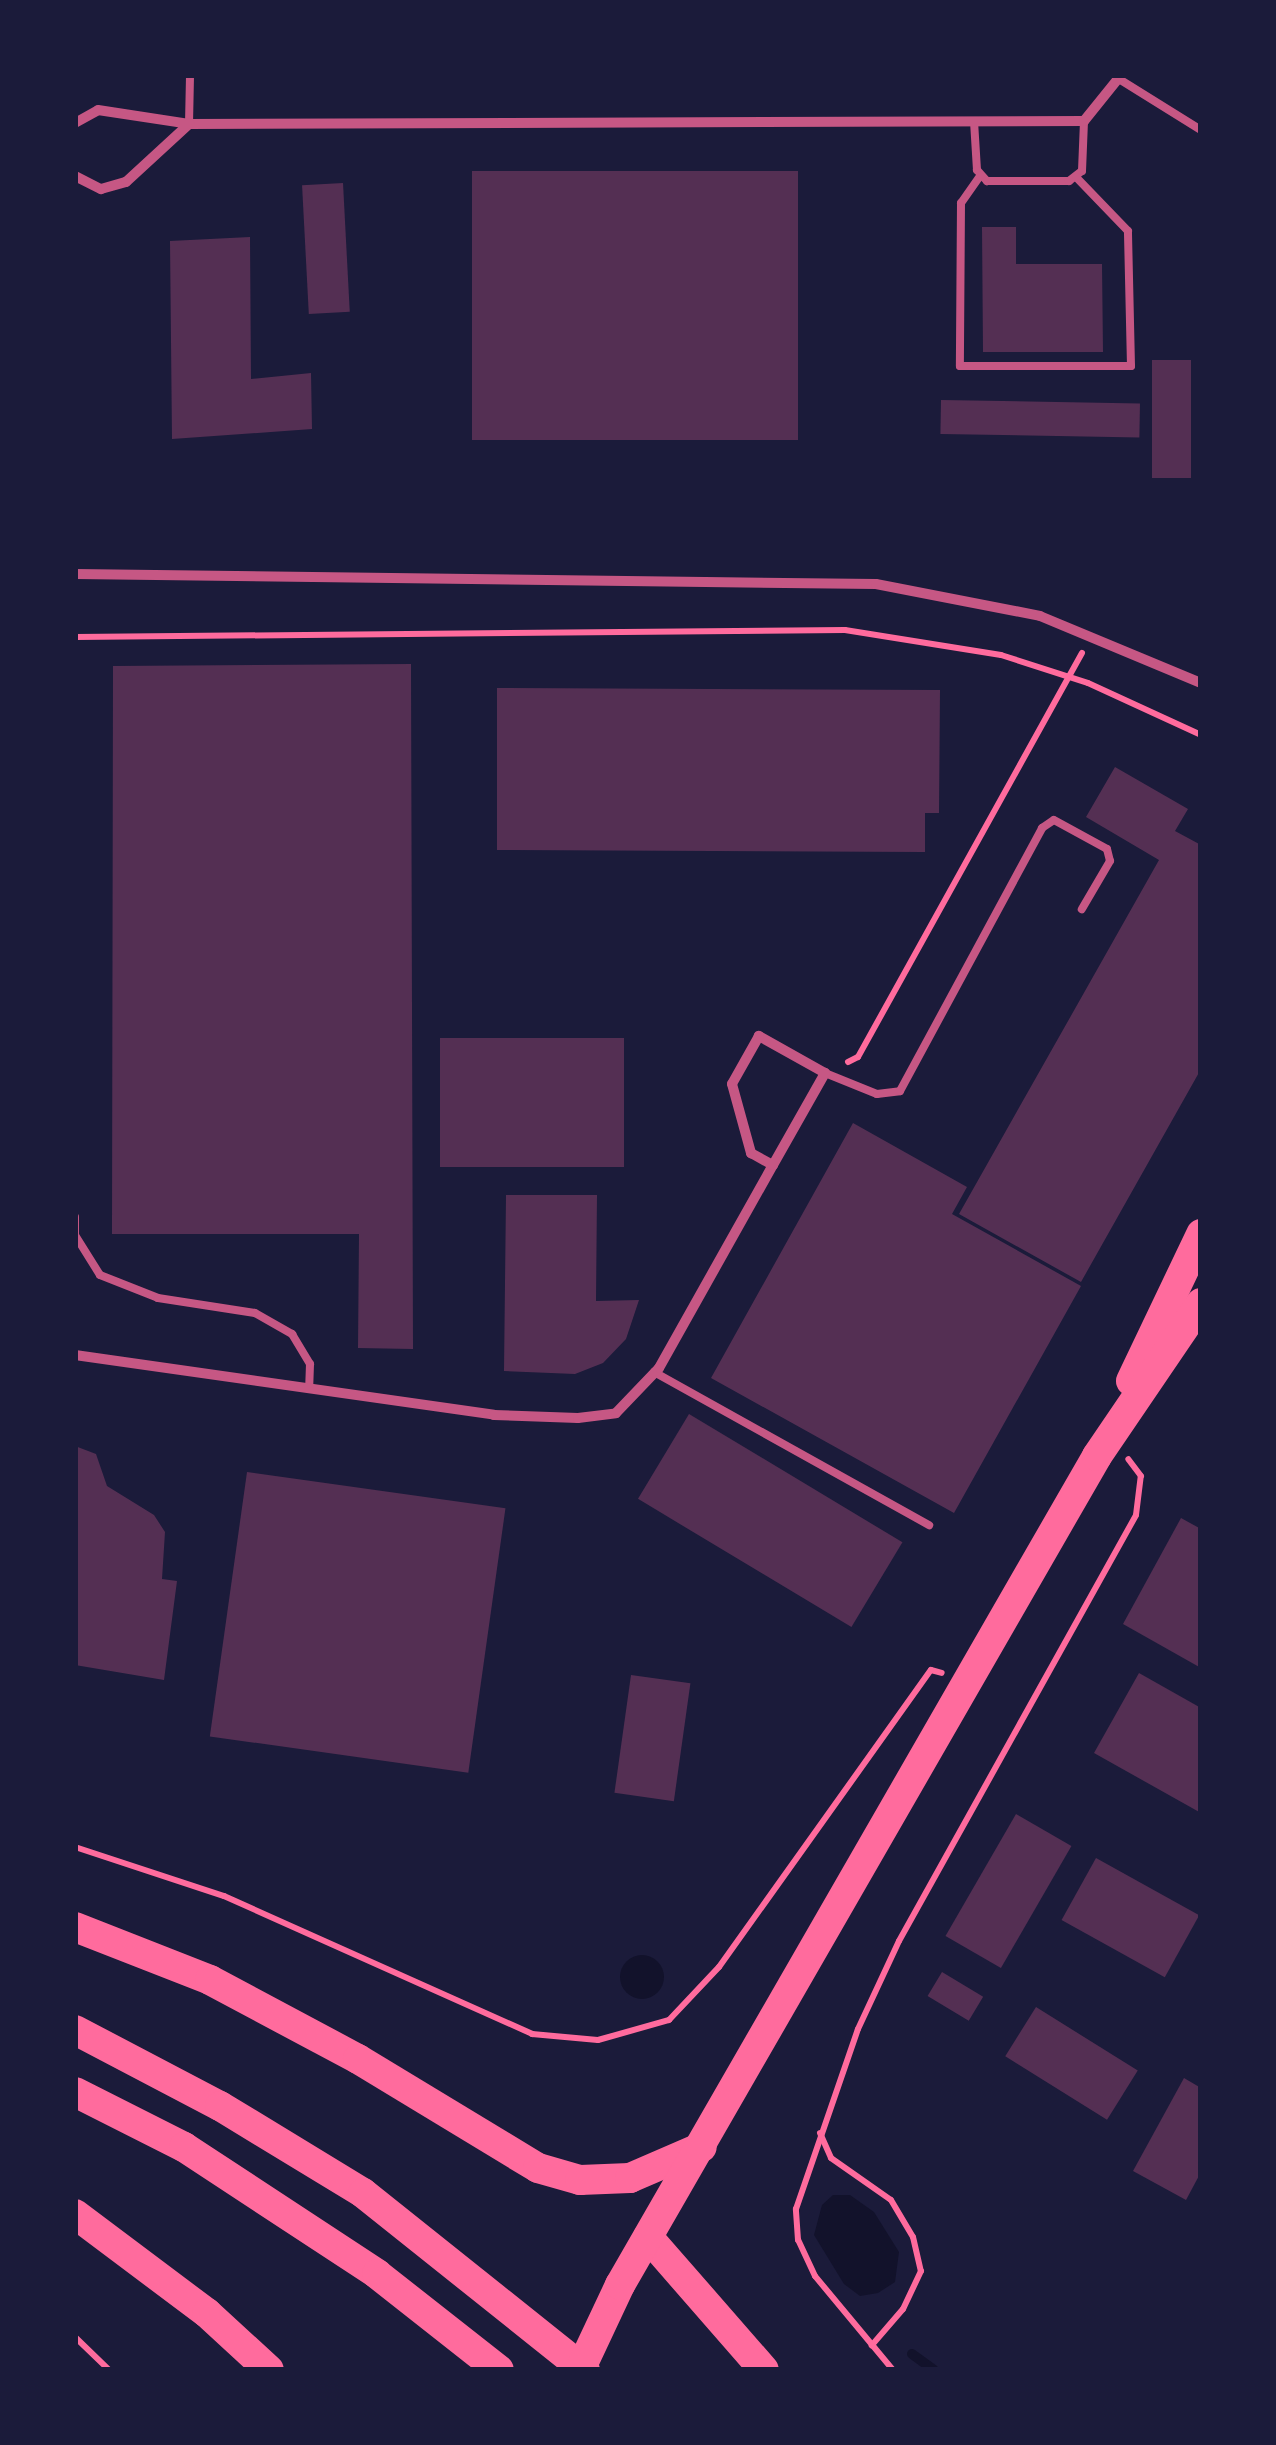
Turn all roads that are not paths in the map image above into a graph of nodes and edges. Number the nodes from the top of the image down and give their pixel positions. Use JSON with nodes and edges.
{"nodes":[{"id":1,"x":190,"y":75,"type":"edge"},
{"id":2,"x":1120,"y":77,"type":"edge"},
{"id":3,"x":1084,"y":121,"type":"junction"},
{"id":4,"x":974,"y":122,"type":"junction"},
{"id":5,"x":75,"y":123,"type":"edge"},
{"id":6,"x":189,"y":124,"type":"junction"},
{"id":7,"x":1201,"y":130,"type":"edge"},
{"id":8,"x":75,"y":176,"type":"edge"},
{"id":9,"x":980,"y":176,"type":"junction"},
{"id":10,"x":1077,"y":178,"type":"junction"},
{"id":11,"x":75,"y":574,"type":"edge"},
{"id":12,"x":1201,"y":683,"type":"edge"},
{"id":13,"x":1082,"y":909,"type":"dead end"},
{"id":14,"x":824,"y":1073,"type":"junction"},
{"id":15,"x":773,"y":1165,"type":"junction"},
{"id":16,"x":75,"y":1216,"type":"edge"},
{"id":17,"x":1201,"y":1234,"type":"edge"},
{"id":18,"x":1201,"y":1303,"type":"edge"},
{"id":19,"x":75,"y":1356,"type":"edge"},
{"id":20,"x":654,"y":1372,"type":"junction"},
{"id":21,"x":309,"y":1388,"type":"junction"},
{"id":22,"x":1104,"y":1446,"type":"junction"},
{"id":23,"x":929,"y":1526,"type":"dead end"},
{"id":24,"x":75,"y":1927,"type":"edge"},
{"id":25,"x":75,"y":2030,"type":"edge"},
{"id":26,"x":75,"y":2092,"type":"edge"},
{"id":27,"x":702,"y":2148,"type":"junction"},
{"id":28,"x":75,"y":2214,"type":"edge"},
{"id":29,"x":648,"y":2236,"type":"junction"},
{"id":30,"x":269,"y":2370,"type":"edge"},
{"id":31,"x":499,"y":2370,"type":"edge"},
{"id":32,"x":583,"y":2370,"type":"edge"},
{"id":33,"x":764,"y":2370,"type":"edge"}],
"edges":[{"from":1,"to":6,"type":"lane"},
{"from":2,"to":3,"type":"street"},
{"from":2,"to":7,"type":"lane"},
{"from":3,"to":4,"type":"street"},
{"from":3,"to":10,"type":"lane"},
{"from":4,"to":6,"type":"street"},
{"from":4,"to":9,"type":"lane"},
{"from":5,"to":6,"type":"street"},
{"from":6,"to":8,"type":"street"},
{"from":9,"to":10,"type":"lane"},
{"from":9,"to":10,"type":"lane"},
{"from":11,"to":12,"type":"street"},
{"from":13,"to":14,"type":"lane"},
{"from":14,"to":15,"type":"street"},
{"from":14,"to":15,"type":"street"},
{"from":15,"to":20,"type":"street"},
{"from":16,"to":21,"type":"lane"},
{"from":17,"to":22,"type":"highway"},
{"from":18,"to":22,"type":"highway"},
{"from":19,"to":21,"type":"street"},
{"from":20,"to":21,"type":"street"},
{"from":20,"to":23,"type":"lane"},
{"from":22,"to":27,"type":"highway"},
{"from":24,"to":27,"type":"highway"},
{"from":25,"to":32,"type":"highway"},
{"from":26,"to":31,"type":"highway"},
{"from":27,"to":29,"type":"highway"},
{"from":28,"to":30,"type":"highway"},
{"from":29,"to":32,"type":"highway"},
{"from":29,"to":33,"type":"highway"}]}
